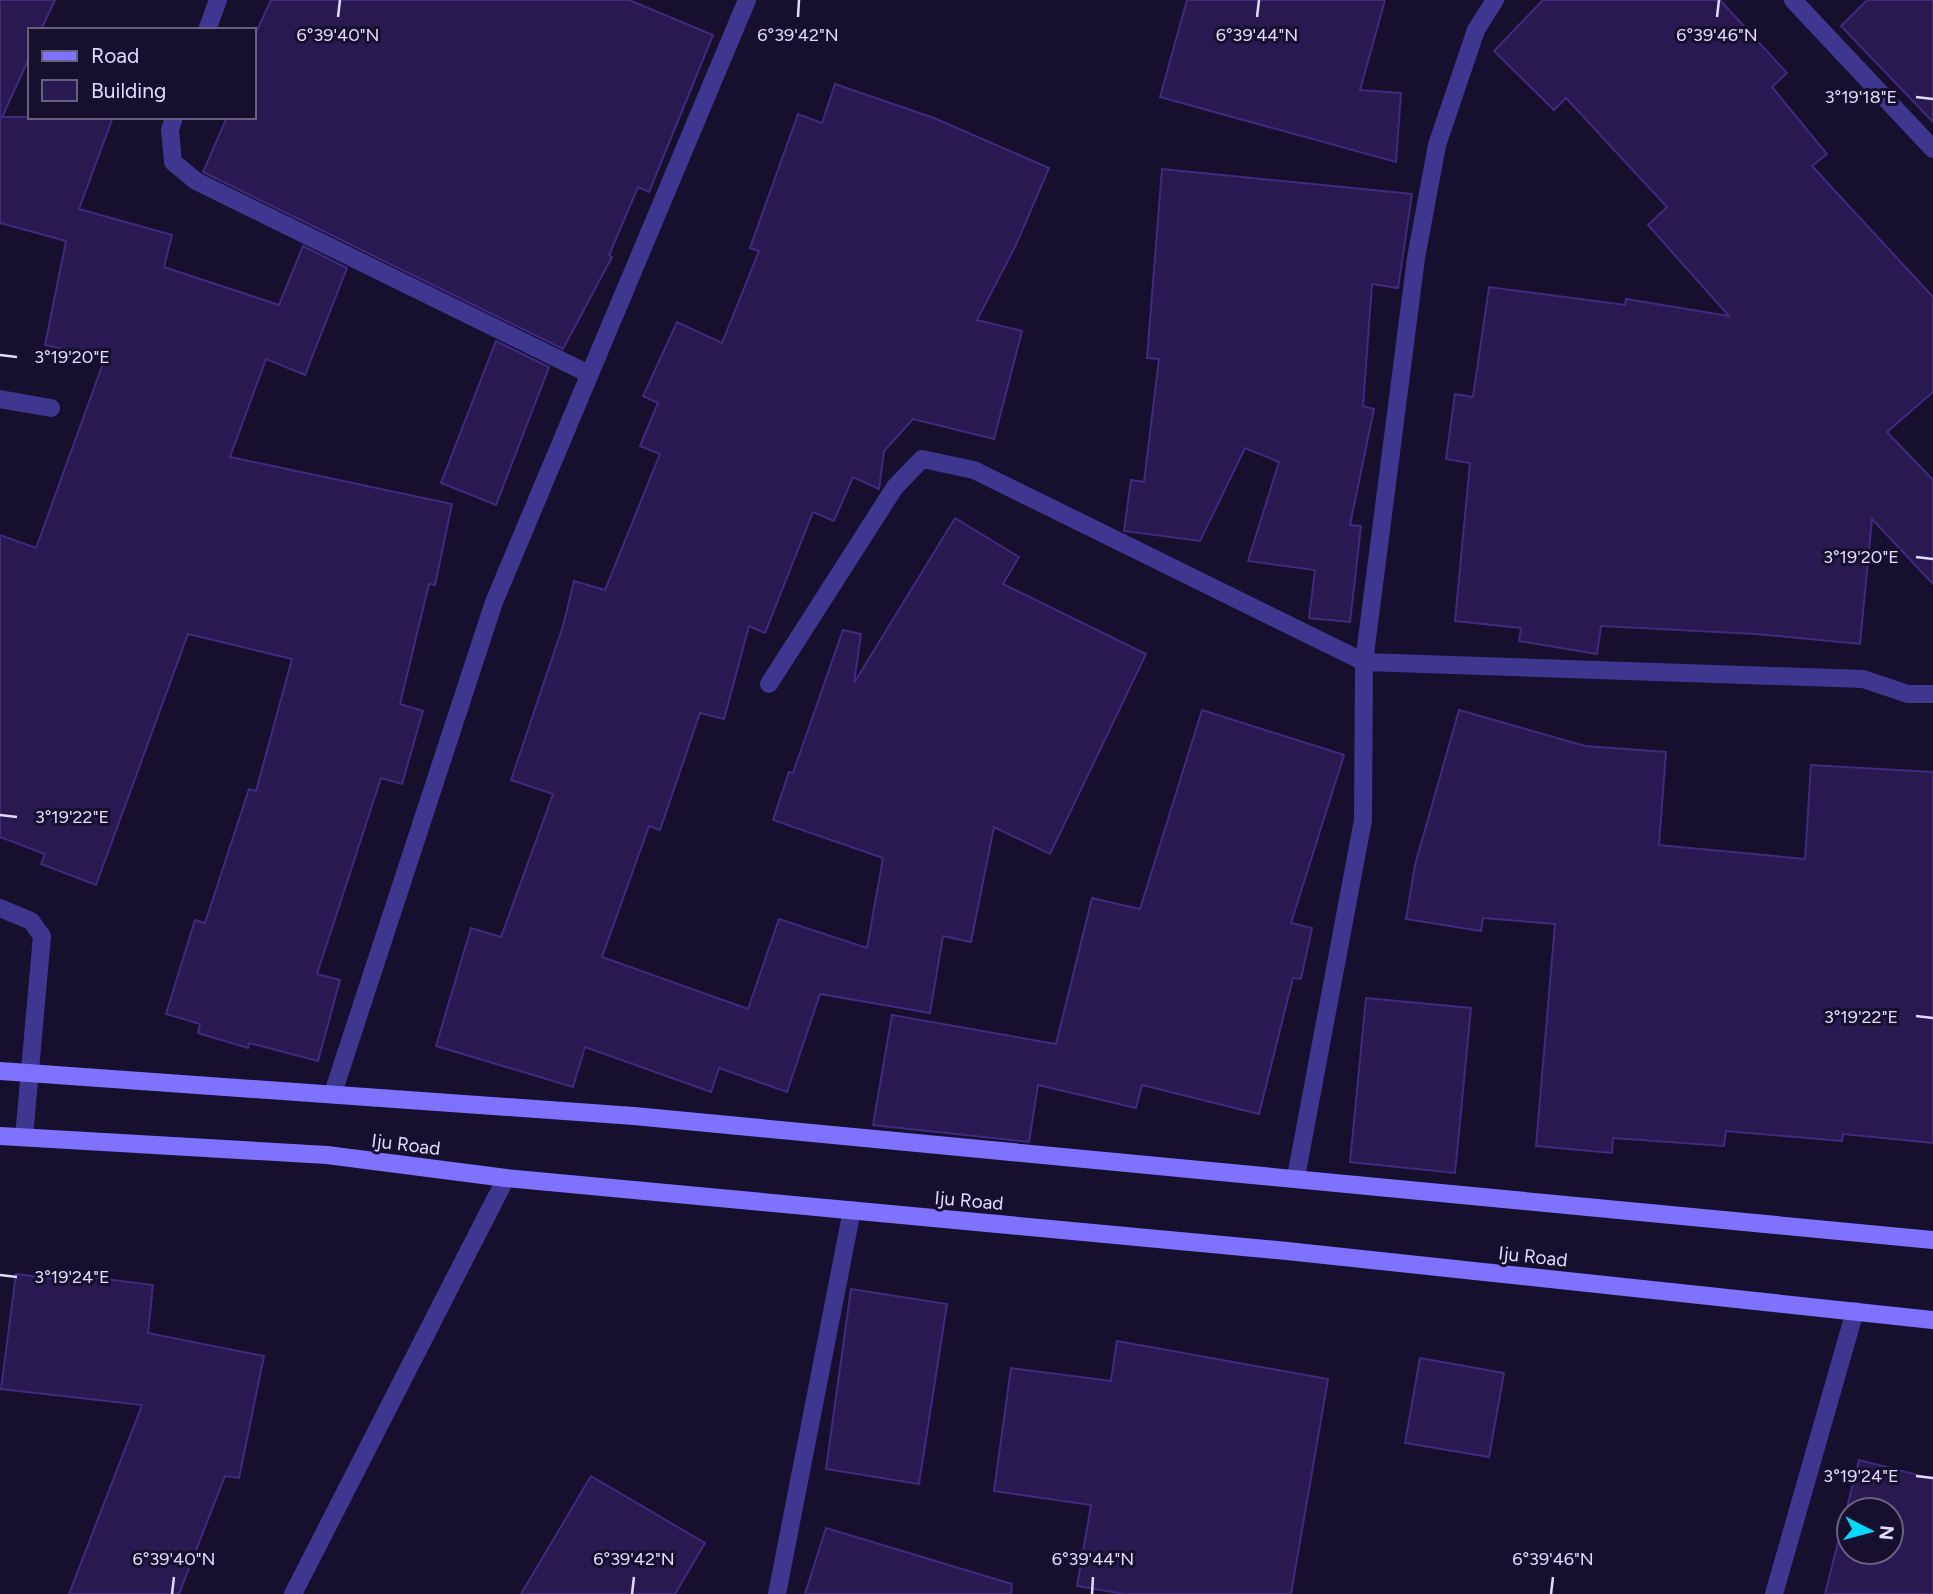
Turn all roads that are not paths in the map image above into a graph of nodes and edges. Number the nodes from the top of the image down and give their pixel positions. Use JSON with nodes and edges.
{"nodes":[{"id":1,"x":218,"y":0,"type":"edge"},
{"id":2,"x":747,"y":0,"type":"edge"},
{"id":3,"x":1495,"y":0,"type":"edge"},
{"id":4,"x":1793,"y":0,"type":"edge"},
{"id":5,"x":208,"y":28,"type":"edge"},
{"id":6,"x":173,"y":119,"type":"edge"},
{"id":7,"x":1933,"y":149,"type":"edge"},
{"id":8,"x":589,"y":374,"type":"junction"},
{"id":9,"x":0,"y":399,"type":"edge"},
{"id":10,"x":51,"y":408,"type":"dead end"},
{"id":11,"x":1364,"y":662,"type":"junction"},
{"id":12,"x":769,"y":684,"type":"dead end"},
{"id":13,"x":1933,"y":694,"type":"edge"},
{"id":14,"x":0,"y":908,"type":"edge"},
{"id":15,"x":0,"y":1071,"type":"edge"},
{"id":16,"x":31,"y":1073,"type":"junction"},
{"id":17,"x":333,"y":1093,"type":"junction"},
{"id":18,"x":0,"y":1136,"type":"edge"},
{"id":19,"x":24,"y":1137,"type":"junction"},
{"id":20,"x":1296,"y":1177,"type":"junction"},
{"id":21,"x":506,"y":1178,"type":"junction"},
{"id":22,"x":852,"y":1210,"type":"junction"},
{"id":23,"x":1933,"y":1240,"type":"edge"},
{"id":24,"x":1855,"y":1311,"type":"junction"},
{"id":25,"x":1933,"y":1320,"type":"edge"},
{"id":26,"x":293,"y":1594,"type":"edge"},
{"id":27,"x":777,"y":1594,"type":"edge"},
{"id":28,"x":1774,"y":1594,"type":"edge"}],
"edges":[{"from":1,"to":5,"type":"street"},
{"from":2,"to":8,"type":"street"},
{"from":3,"to":11,"type":"street"},
{"from":4,"to":7,"type":"street"},
{"from":6,"to":8,"type":"street"},
{"from":8,"to":17,"type":"street"},
{"from":9,"to":10,"type":"street"},
{"from":11,"to":12,"type":"street"},
{"from":11,"to":13,"type":"street"},
{"from":11,"to":20,"type":"street"},
{"from":14,"to":16,"type":"street"},
{"from":15,"to":16,"type":"main road"},
{"from":16,"to":17,"type":"main road"},
{"from":16,"to":19,"type":"street"},
{"from":17,"to":20,"type":"main road"},
{"from":18,"to":19,"type":"main road","name":"Iju Road"},
{"from":19,"to":21,"type":"main road","name":"Iju Road"},
{"from":20,"to":23,"type":"main road"},
{"from":21,"to":22,"type":"main road","name":"Iju Road"},
{"from":21,"to":26,"type":"street"},
{"from":22,"to":24,"type":"main road","name":"Iju Road"},
{"from":22,"to":27,"type":"street"},
{"from":24,"to":25,"type":"main road","name":"Iju Road"},
{"from":24,"to":28,"type":"street"}]}
